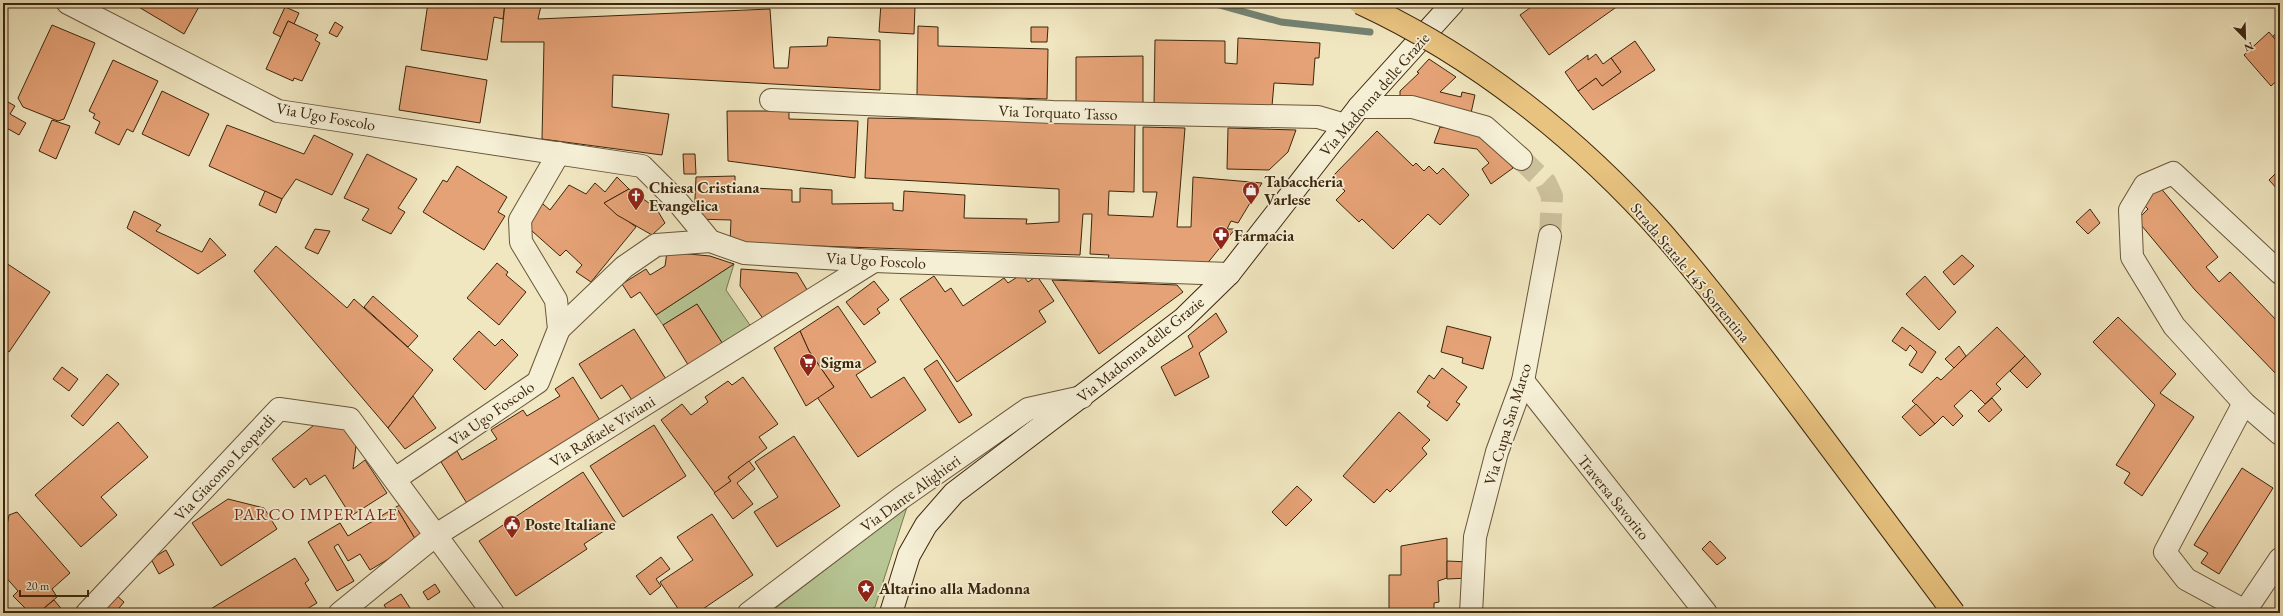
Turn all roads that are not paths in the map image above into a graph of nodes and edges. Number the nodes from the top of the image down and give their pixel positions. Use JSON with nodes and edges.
{"nodes":[{"id":1,"x":68,"y":3,"type":"edge"},
{"id":2,"x":1360,"y":3,"type":"edge"},
{"id":3,"x":1453,"y":3,"type":"edge"},
{"id":4,"x":771,"y":100,"type":"dead end"},
{"id":5,"x":1359,"y":107,"type":"junction"},
{"id":6,"x":1345,"y":125,"type":"junction"},
{"id":7,"x":559,"y":153,"type":"junction"},
{"id":8,"x":1520,"y":159,"type":"tunnel mouth"},
{"id":9,"x":1550,"y":236,"type":"tunnel mouth"},
{"id":10,"x":710,"y":241,"type":"junction"},
{"id":11,"x":874,"y":261,"type":"junction"},
{"id":12,"x":2280,"y":273,"type":"edge"},
{"id":13,"x":1229,"y":274,"type":"junction"},
{"id":14,"x":559,"y":329,"type":"junction"},
{"id":15,"x":1523,"y":381,"type":"junction"},
{"id":16,"x":1082,"y":397,"type":"junction"},
{"id":17,"x":2244,"y":403,"type":"junction"},
{"id":18,"x":2280,"y":434,"type":"edge"},
{"id":19,"x":395,"y":479,"type":"junction"},
{"id":20,"x":436,"y":535,"type":"junction"},
{"id":21,"x":2280,"y":559,"type":"edge"},
{"id":22,"x":2246,"y":612,"type":"edge"},
{"id":23,"x":87,"y":613,"type":"edge"},
{"id":24,"x":340,"y":613,"type":"edge"},
{"id":25,"x":493,"y":613,"type":"edge"},
{"id":26,"x":749,"y":613,"type":"edge"},
{"id":27,"x":891,"y":613,"type":"edge"},
{"id":28,"x":1471,"y":613,"type":"edge"},
{"id":29,"x":1706,"y":613,"type":"edge"},
{"id":30,"x":1954,"y":613,"type":"edge"}],
"edges":[{"from":1,"to":7,"type":"street","name":"Via Ugo Foscolo"},
{"from":2,"to":30,"type":"highway","name":"Strada Statale 145 Sorrentina","bridge":true},
{"from":3,"to":5,"type":"street","name":"Via Madonna delle Grazie"},
{"from":4,"to":6,"type":"street","name":"Via Torquato Tasso"},
{"from":5,"to":6,"type":"street","name":"Via Madonna delle Grazie"},
{"from":5,"to":8,"type":"street"},
{"from":6,"to":13,"type":"street","name":"Via Madonna delle Grazie"},
{"from":7,"to":10,"type":"street","name":"Via Ugo Foscolo"},
{"from":7,"to":14,"type":"street","name":"Via Ugo Foscolo"},
{"from":9,"to":15,"type":"street","name":"Via Cupa San Marco"},
{"from":10,"to":11,"type":"street","name":"Via Ugo Foscolo"},
{"from":10,"to":14,"type":"street"},
{"from":11,"to":13,"type":"street","name":"Via Ugo Foscolo"},
{"from":11,"to":20,"type":"street","name":"Via Raffaele Viviani"},
{"from":12,"to":17,"type":"street"},
{"from":13,"to":16,"type":"street","name":"Via Madonna delle Grazie"},
{"from":14,"to":19,"type":"street","name":"Via Ugo Foscolo"},
{"from":15,"to":28,"type":"street","name":"Via Cupa San Marco"},
{"from":15,"to":29,"type":"street","name":"Traversa Savorito"},
{"from":16,"to":26,"type":"street","name":"Via Dante Alighieri"},
{"from":16,"to":27,"type":"street","name":"Via Madonna delle Grazie"},
{"from":17,"to":18,"type":"street"},
{"from":17,"to":22,"type":"street"},
{"from":19,"to":20,"type":"street","name":"Via Giacomo Leopardi"},
{"from":19,"to":23,"type":"street","name":"Via Giacomo Leopardi"},
{"from":20,"to":24,"type":"street","name":"Via Raffaele Viviani"},
{"from":20,"to":25,"type":"street","name":"Via Giacomo Leopardi"},
{"from":21,"to":22,"type":"street"}]}
